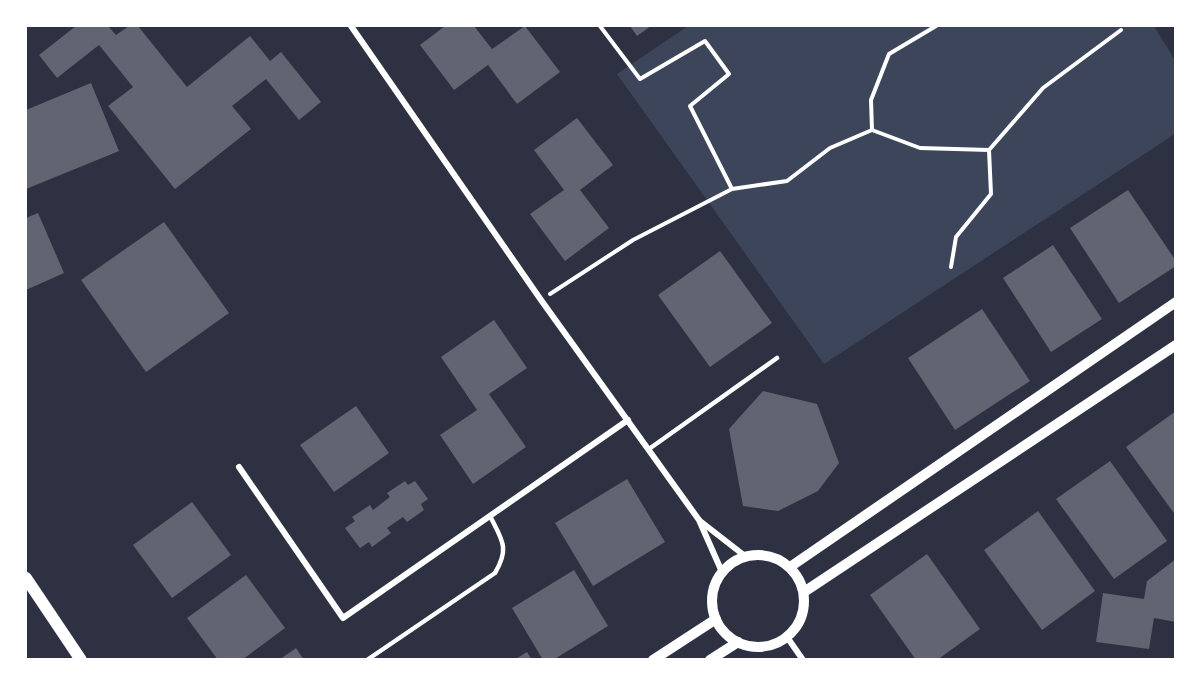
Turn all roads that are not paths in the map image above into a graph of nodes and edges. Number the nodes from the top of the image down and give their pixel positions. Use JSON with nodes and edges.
{"nodes":[{"id":1,"x":351,"y":26,"type":"edge"},
{"id":2,"x":1176,"y":302,"type":"edge"},
{"id":3,"x":1176,"y":345,"type":"edge"},
{"id":4,"x":777,"y":358,"type":"dead end"},
{"id":5,"x":628,"y":420,"type":"junction"},
{"id":6,"x":649,"y":450,"type":"junction"},
{"id":7,"x":239,"y":467,"type":"dead end"},
{"id":8,"x":490,"y":516,"type":"junction"},
{"id":9,"x":699,"y":520,"type":"junction"},
{"id":10,"x":745,"y":556,"type":"junction"},
{"id":11,"x":790,"y":567,"type":"junction"},
{"id":12,"x":722,"y":572,"type":"junction"},
{"id":13,"x":26,"y":578,"type":"edge"},
{"id":14,"x":804,"y":592,"type":"junction"},
{"id":15,"x":716,"y":619,"type":"junction"},
{"id":16,"x":787,"y":637,"type":"junction"},
{"id":17,"x":738,"y":642,"type":"junction"},
{"id":18,"x":81,"y":660,"type":"edge"},
{"id":19,"x":367,"y":660,"type":"edge"},
{"id":20,"x":653,"y":660,"type":"edge"},
{"id":21,"x":710,"y":660,"type":"edge"},
{"id":22,"x":803,"y":660,"type":"edge"}],
"edges":[{"from":1,"to":5,"type":"street"},
{"from":2,"to":11,"type":"street"},
{"from":3,"to":14,"type":"street"},
{"from":4,"to":6,"type":"lane"},
{"from":5,"to":6,"type":"street"},
{"from":5,"to":8,"type":"street"},
{"from":6,"to":9,"type":"street"},
{"from":7,"to":8,"type":"street"},
{"from":8,"to":19,"type":"lane"},
{"from":9,"to":10,"type":"street"},
{"from":9,"to":12,"type":"street"},
{"from":10,"to":11,"type":"street"},
{"from":10,"to":12,"type":"street"},
{"from":11,"to":14,"type":"street"},
{"from":12,"to":15,"type":"street"},
{"from":13,"to":18,"type":"main road"},
{"from":14,"to":16,"type":"street"},
{"from":15,"to":17,"type":"street"},
{"from":15,"to":20,"type":"street"},
{"from":16,"to":17,"type":"street"},
{"from":16,"to":22,"type":"street"},
{"from":17,"to":21,"type":"street"}]}
